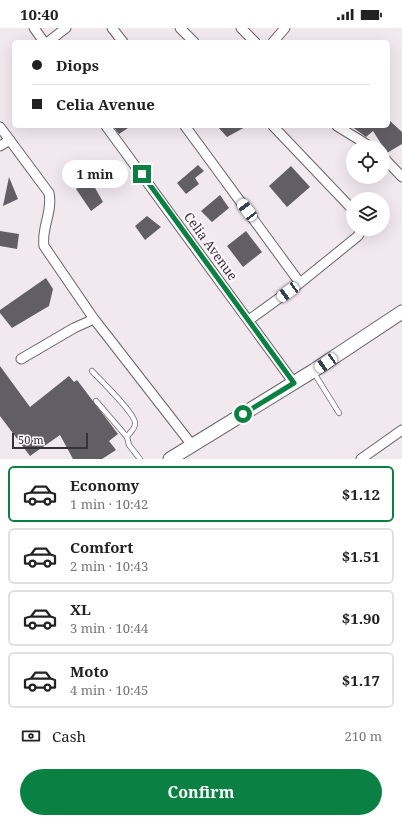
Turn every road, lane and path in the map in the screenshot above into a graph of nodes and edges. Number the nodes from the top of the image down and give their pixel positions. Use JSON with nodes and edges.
{"nodes":[{"id":1,"x":34,"y":28,"type":"edge"},
{"id":2,"x":66,"y":28,"type":"edge"},
{"id":3,"x":112,"y":28,"type":"edge"},
{"id":4,"x":180,"y":28,"type":"edge"},
{"id":5,"x":242,"y":28,"type":"edge"},
{"id":6,"x":285,"y":28,"type":"edge"},
{"id":7,"x":43,"y":40,"type":"edge"},
{"id":8,"x":51,"y":40,"type":"edge"},
{"id":9,"x":121,"y":40,"type":"edge"},
{"id":10,"x":192,"y":40,"type":"edge"},
{"id":11,"x":253,"y":40,"type":"edge"},
{"id":12,"x":275,"y":40,"type":"edge"},
{"id":13,"x":0,"y":127,"type":"edge"},
{"id":14,"x":107,"y":128,"type":"edge"},
{"id":15,"x":186,"y":128,"type":"edge"},
{"id":16,"x":275,"y":128,"type":"edge"},
{"id":17,"x":340,"y":128,"type":"edge"},
{"id":18,"x":10,"y":140,"type":"junction"},
{"id":19,"x":360,"y":140,"type":"edge"},
{"id":20,"x":0,"y":146,"type":"edge"},
{"id":21,"x":390,"y":164,"type":"edge"},
{"id":22,"x":402,"y":177,"type":"edge"},
{"id":23,"x":346,"y":203,"type":"edge"},
{"id":24,"x":355,"y":236,"type":"edge"},
{"id":25,"x":300,"y":282,"type":"junction"},
{"id":26,"x":402,"y":312,"type":"edge"},
{"id":27,"x":94,"y":318,"type":"junction"},
{"id":28,"x":249,"y":320,"type":"junction"},
{"id":29,"x":21,"y":359,"type":"dead end"},
{"id":30,"x":92,"y":371,"type":"dead end"},
{"id":31,"x":313,"y":371,"type":"junction"},
{"id":32,"x":294,"y":383,"type":"junction"},
{"id":33,"x":96,"y":401,"type":"dead end"},
{"id":34,"x":339,"y":413,"type":"dead end"},
{"id":35,"x":402,"y":430,"type":"edge"},
{"id":36,"x":127,"y":437,"type":"junction"},
{"id":37,"x":192,"y":445,"type":"junction"},
{"id":38,"x":140,"y":459,"type":"edge"},
{"id":39,"x":170,"y":459,"type":"edge"},
{"id":40,"x":361,"y":459,"type":"edge"}],
"edges":[{"from":1,"to":7,"type":"street"},
{"from":2,"to":8,"type":"street"},
{"from":3,"to":9,"type":"street"},
{"from":4,"to":10,"type":"street"},
{"from":5,"to":11,"type":"street"},
{"from":6,"to":12,"type":"street"},
{"from":13,"to":18,"type":"street"},
{"from":14,"to":28,"type":"street","name":"Celia Avenue"},
{"from":15,"to":25,"type":"street"},
{"from":16,"to":23,"type":"street"},
{"from":17,"to":19,"type":"street"},
{"from":18,"to":20,"type":"street"},
{"from":18,"to":27,"type":"street"},
{"from":21,"to":22,"type":"street"},
{"from":24,"to":25,"type":"street"},
{"from":25,"to":28,"type":"street"},
{"from":26,"to":31,"type":"main road"},
{"from":27,"to":29,"type":"street"},
{"from":27,"to":37,"type":"street"},
{"from":28,"to":32,"type":"street","name":"Celia Avenue"},
{"from":30,"to":36,"type":"lane"},
{"from":31,"to":32,"type":"main road"},
{"from":31,"to":34,"type":"lane"},
{"from":32,"to":37,"type":"main road"},
{"from":33,"to":36,"type":"lane"},
{"from":35,"to":40,"type":"street"},
{"from":36,"to":38,"type":"lane"},
{"from":37,"to":39,"type":"main road"}]}
